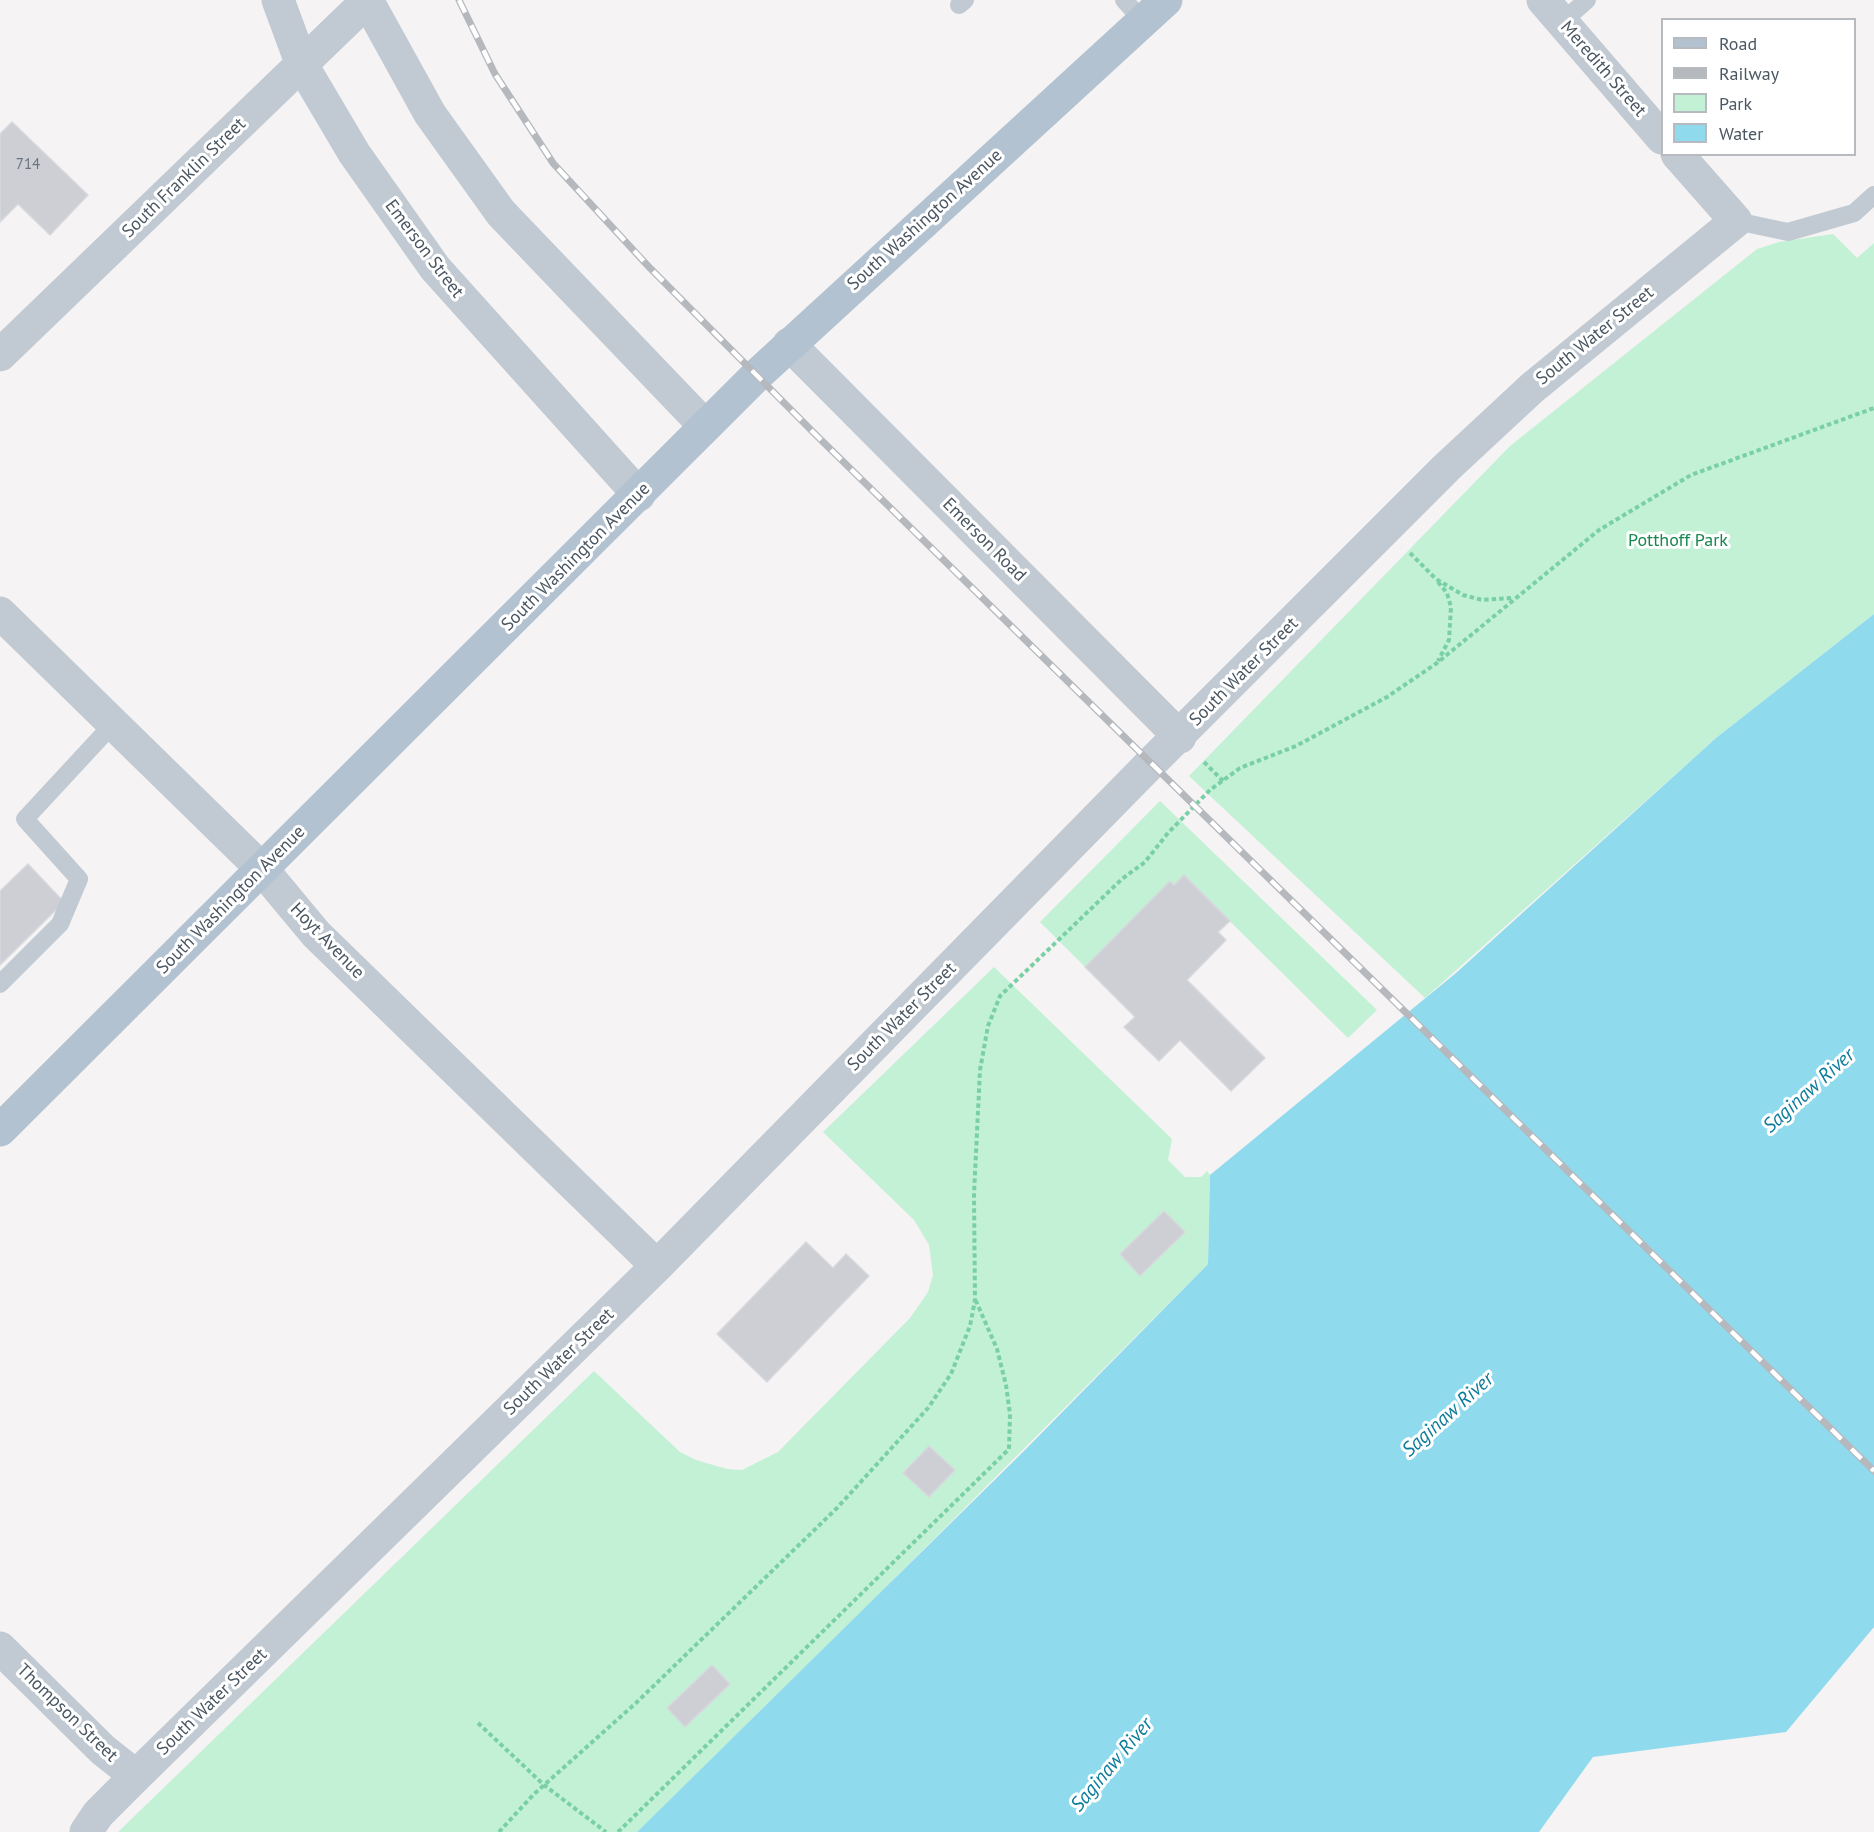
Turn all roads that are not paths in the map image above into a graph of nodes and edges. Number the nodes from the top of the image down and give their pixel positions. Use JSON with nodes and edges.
{"nodes":[{"id":1,"x":278,"y":0,"type":"edge"},
{"id":2,"x":367,"y":0,"type":"edge"},
{"id":3,"x":1587,"y":0,"type":"edge"},
{"id":4,"x":1145,"y":7,"type":"edge"},
{"id":5,"x":1552,"y":11,"type":"edge"},
{"id":6,"x":302,"y":65,"type":"junction"},
{"id":7,"x":1661,"y":137,"type":"edge"},
{"id":8,"x":1679,"y":156,"type":"edge"},
{"id":9,"x":1874,"y":195,"type":"edge"},
{"id":10,"x":1736,"y":222,"type":"junction"},
{"id":11,"x":789,"y":344,"type":"junction"},
{"id":12,"x":0,"y":355,"type":"edge"},
{"id":13,"x":705,"y":426,"type":"junction"},
{"id":14,"x":639,"y":495,"type":"junction"},
{"id":15,"x":0,"y":614,"type":"edge"},
{"id":16,"x":113,"y":724,"type":"junction"},
{"id":17,"x":1180,"y":736,"type":"junction"},
{"id":18,"x":262,"y":869,"type":"junction"},
{"id":19,"x":0,"y":984,"type":"edge"},
{"id":20,"x":0,"y":1130,"type":"edge"},
{"id":21,"x":657,"y":1266,"type":"junction"},
{"id":22,"x":0,"y":1648,"type":"edge"},
{"id":23,"x":136,"y":1776,"type":"junction"},
{"id":24,"x":86,"y":1832,"type":"edge"}],
"edges":[{"from":1,"to":6,"type":"street","name":"Emerson Street"},
{"from":2,"to":6,"type":"street","name":"South Franklin Street"},
{"from":2,"to":13,"type":"street"},
{"from":3,"to":5,"type":"lane"},
{"from":4,"to":11,"type":"main road","name":"South Washington Avenue"},
{"from":5,"to":7,"type":"street","name":"Meredith Street"},
{"from":6,"to":12,"type":"street","name":"South Franklin Street"},
{"from":6,"to":14,"type":"street","name":"Emerson Street"},
{"from":8,"to":10,"type":"street"},
{"from":9,"to":10,"type":"lane"},
{"from":10,"to":17,"type":"street","name":"South Water Street"},
{"from":11,"to":13,"type":"main road","name":"South Washington Avenue"},
{"from":11,"to":17,"type":"street","name":"Emerson Road"},
{"from":13,"to":14,"type":"main road","name":"South Washington Avenue"},
{"from":14,"to":18,"type":"main road","name":"South Washington Avenue"},
{"from":15,"to":16,"type":"street","name":"Hoyt Avenue"},
{"from":16,"to":18,"type":"street","name":"Hoyt Avenue"},
{"from":16,"to":19,"type":"lane"},
{"from":17,"to":21,"type":"street","name":"South Water Street"},
{"from":18,"to":20,"type":"main road","name":"South Washington Avenue"},
{"from":18,"to":21,"type":"street","name":"Hoyt Avenue"},
{"from":21,"to":23,"type":"street","name":"South Water Street"},
{"from":22,"to":23,"type":"street","name":"Thompson Street"},
{"from":23,"to":24,"type":"street","name":"South Water Street"}]}
